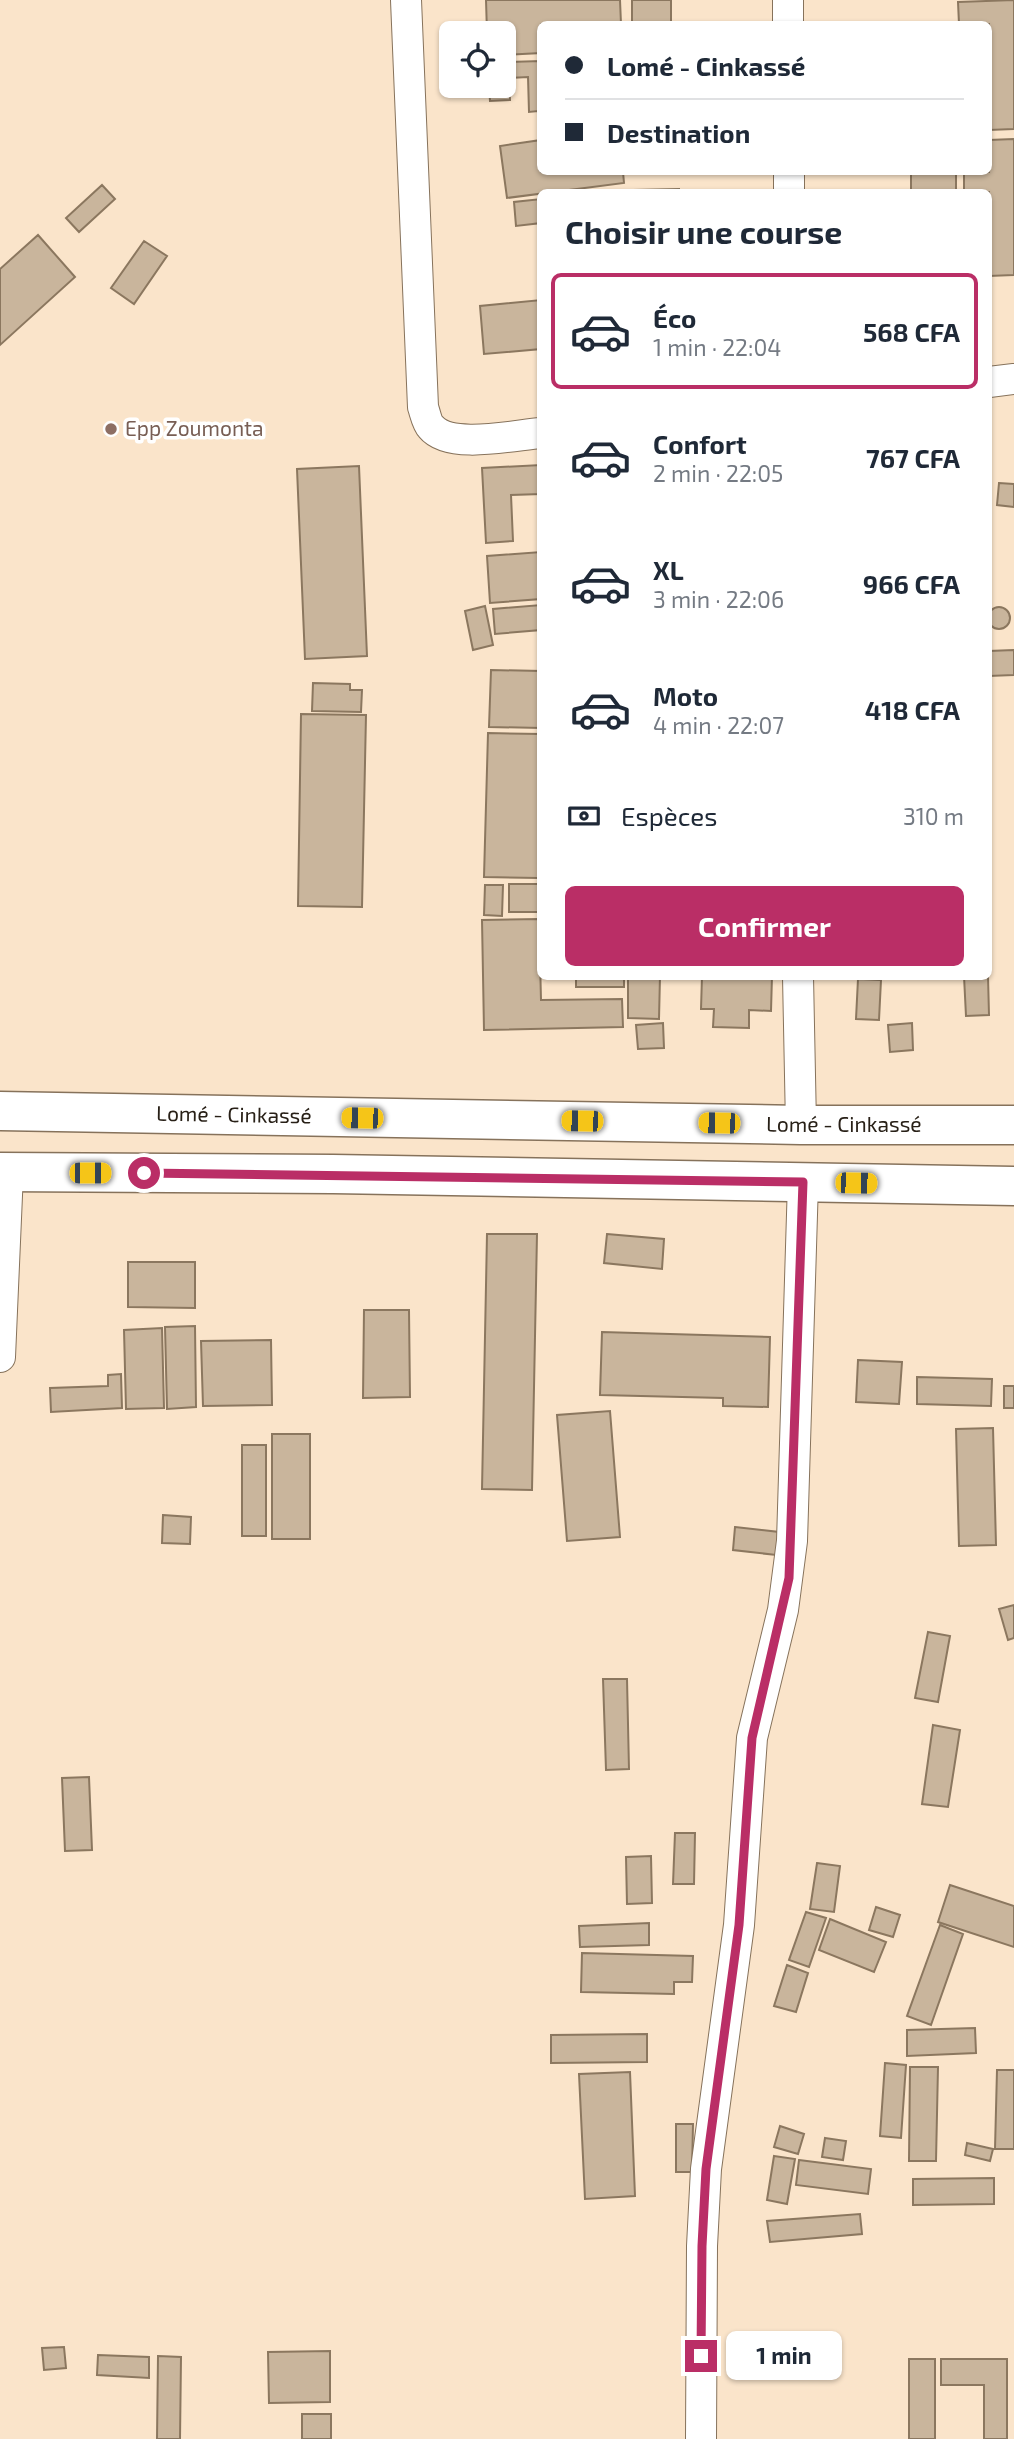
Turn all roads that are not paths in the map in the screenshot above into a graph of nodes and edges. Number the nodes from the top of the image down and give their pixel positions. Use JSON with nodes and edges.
{"nodes":[{"id":1,"x":406,"y":0,"type":"edge"},
{"id":2,"x":788,"y":0,"type":"edge"},
{"id":3,"x":788,"y":21,"type":"edge"},
{"id":4,"x":1014,"y":379,"type":"edge"},
{"id":5,"x":992,"y":382,"type":"edge"},
{"id":6,"x":537,"y":433,"type":"edge"},
{"id":7,"x":799,"y":980,"type":"edge"},
{"id":8,"x":0,"y":1111,"type":"edge"},
{"id":9,"x":335,"y":1117,"type":"junction"},
{"id":10,"x":801,"y":1125,"type":"junction"},
{"id":11,"x":1014,"y":1125,"type":"edge"},
{"id":12,"x":4,"y":1172,"type":"edge"},
{"id":13,"x":333,"y":1174,"type":"junction"},
{"id":14,"x":803,"y":1182,"type":"junction"},
{"id":15,"x":1014,"y":1186,"type":"edge"},
{"id":16,"x":0,"y":1357,"type":"edge"},
{"id":17,"x":701,"y":2439,"type":"edge"}],
"edges":[{"from":1,"to":6,"type":"street"},
{"from":2,"to":3,"type":"street"},
{"from":4,"to":5,"type":"street"},
{"from":7,"to":10,"type":"street"},
{"from":8,"to":9,"type":"highway","name":"Lomé - Cinkassé"},
{"from":9,"to":10,"type":"highway","name":"Lomé - Cinkassé"},
{"from":9,"to":13,"type":"highway"},
{"from":10,"to":11,"type":"highway","name":"Lomé - Cinkassé"},
{"from":12,"to":13,"type":"highway"},
{"from":12,"to":16,"type":"street"},
{"from":13,"to":14,"type":"highway"},
{"from":14,"to":15,"type":"highway"},
{"from":14,"to":17,"type":"street"}]}
